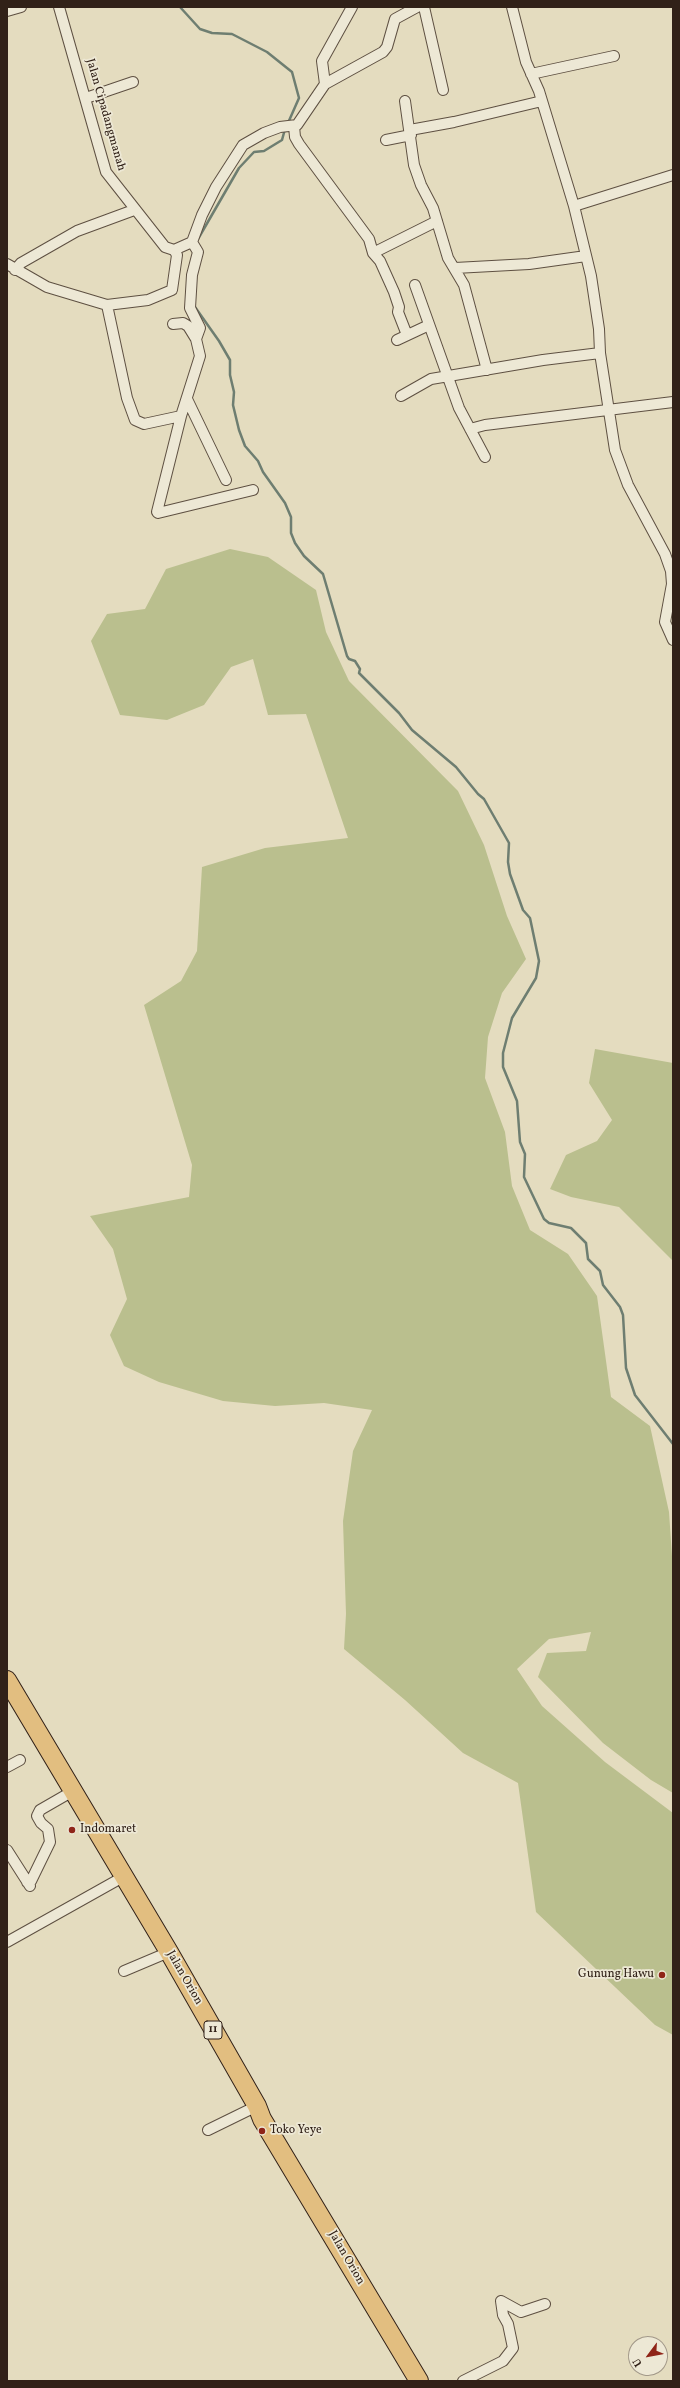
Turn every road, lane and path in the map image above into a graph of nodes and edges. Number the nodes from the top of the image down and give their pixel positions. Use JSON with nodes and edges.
{"nodes":[{"id":1,"x":21,"y":7,"type":"edge"},
{"id":2,"x":59,"y":7,"type":"edge"},
{"id":3,"x":352,"y":7,"type":"edge"},
{"id":4,"x":417,"y":7,"type":"edge"},
{"id":5,"x":424,"y":7,"type":"edge"},
{"id":6,"x":512,"y":7,"type":"edge"},
{"id":7,"x":7,"y":11,"type":"edge"},
{"id":8,"x":614,"y":56,"type":"dead end"},
{"id":9,"x":531,"y":74,"type":"junction"},
{"id":10,"x":133,"y":82,"type":"dead end"},
{"id":11,"x":325,"y":84,"type":"junction"},
{"id":12,"x":443,"y":90,"type":"dead end"},
{"id":13,"x":86,"y":98,"type":"junction"},
{"id":14,"x":405,"y":101,"type":"dead end"},
{"id":15,"x":542,"y":101,"type":"junction"},
{"id":16,"x":287,"y":126,"type":"junction"},
{"id":17,"x":411,"y":132,"type":"junction"},
{"id":18,"x":386,"y":140,"type":"dead end"},
{"id":19,"x":673,"y":176,"type":"edge"},
{"id":20,"x":574,"y":206,"type":"junction"},
{"id":21,"x":134,"y":210,"type":"junction"},
{"id":22,"x":437,"y":221,"type":"junction"},
{"id":23,"x":192,"y":242,"type":"junction"},
{"id":24,"x":174,"y":250,"type":"junction"},
{"id":25,"x":373,"y":253,"type":"junction"},
{"id":26,"x":586,"y":256,"type":"junction"},
{"id":27,"x":11,"y":267,"type":"edge"},
{"id":28,"x":455,"y":268,"type":"junction"},
{"id":29,"x":415,"y":285,"type":"dead end"},
{"id":30,"x":107,"y":305,"type":"junction"},
{"id":31,"x":172,"y":324,"type":"dead end"},
{"id":32,"x":429,"y":325,"type":"junction"},
{"id":33,"x":407,"y":335,"type":"junction"},
{"id":34,"x":196,"y":339,"type":"junction"},
{"id":35,"x":397,"y":340,"type":"dead end"},
{"id":36,"x":600,"y":352,"type":"junction"},
{"id":37,"x":486,"y":370,"type":"junction"},
{"id":38,"x":449,"y":376,"type":"junction"},
{"id":39,"x":400,"y":396,"type":"dead end"},
{"id":40,"x":188,"y":399,"type":"junction"},
{"id":41,"x":673,"y":402,"type":"edge"},
{"id":42,"x":608,"y":410,"type":"junction"},
{"id":43,"x":181,"y":416,"type":"junction"},
{"id":44,"x":470,"y":429,"type":"junction"},
{"id":45,"x":485,"y":457,"type":"dead end"},
{"id":46,"x":226,"y":480,"type":"dead end"},
{"id":47,"x":253,"y":490,"type":"dead end"},
{"id":48,"x":673,"y":640,"type":"edge"},
{"id":49,"x":7,"y":1680,"type":"edge"},
{"id":50,"x":20,"y":1760,"type":"dead end"},
{"id":51,"x":7,"y":1767,"type":"edge"},
{"id":52,"x":73,"y":1791,"type":"junction"},
{"id":53,"x":7,"y":1850,"type":"edge"},
{"id":54,"x":123,"y":1877,"type":"junction"},
{"id":55,"x":7,"y":1942,"type":"edge"},
{"id":56,"x":169,"y":1952,"type":"junction"},
{"id":57,"x":124,"y":1971,"type":"dead end"},
{"id":58,"x":258,"y":2106,"type":"junction"},
{"id":59,"x":208,"y":2130,"type":"dead end"},
{"id":60,"x":545,"y":2304,"type":"dead end"},
{"id":61,"x":419,"y":2381,"type":"edge"},
{"id":62,"x":463,"y":2381,"type":"edge"}],
"edges":[{"from":1,"to":7,"type":"street"},
{"from":2,"to":13,"type":"street","name":"Jalan Cipadangmanah"},
{"from":3,"to":11,"type":"street"},
{"from":4,"to":11,"type":"street"},
{"from":5,"to":12,"type":"street"},
{"from":6,"to":9,"type":"street"},
{"from":8,"to":9,"type":"street"},
{"from":9,"to":15,"type":"street"},
{"from":10,"to":13,"type":"street"},
{"from":11,"to":16,"type":"street"},
{"from":13,"to":21,"type":"street","name":"Jalan Cipadangmanah"},
{"from":14,"to":17,"type":"street"},
{"from":15,"to":17,"type":"street"},
{"from":15,"to":20,"type":"street"},
{"from":16,"to":23,"type":"street"},
{"from":16,"to":25,"type":"street"},
{"from":17,"to":18,"type":"street"},
{"from":17,"to":22,"type":"street"},
{"from":19,"to":20,"type":"street"},
{"from":20,"to":26,"type":"street"},
{"from":21,"to":24,"type":"street","name":"Jalan Cipadangmanah"},
{"from":21,"to":27,"type":"street"},
{"from":22,"to":25,"type":"street"},
{"from":22,"to":28,"type":"street"},
{"from":23,"to":24,"type":"street"},
{"from":23,"to":34,"type":"street"},
{"from":24,"to":30,"type":"street"},
{"from":25,"to":33,"type":"street"},
{"from":26,"to":28,"type":"street"},
{"from":26,"to":36,"type":"street"},
{"from":27,"to":30,"type":"street"},
{"from":28,"to":37,"type":"street"},
{"from":29,"to":32,"type":"street"},
{"from":30,"to":43,"type":"street"},
{"from":31,"to":34,"type":"street"},
{"from":32,"to":33,"type":"street"},
{"from":32,"to":38,"type":"street"},
{"from":33,"to":35,"type":"street"},
{"from":34,"to":40,"type":"street"},
{"from":36,"to":37,"type":"street"},
{"from":36,"to":42,"type":"street"},
{"from":37,"to":38,"type":"street"},
{"from":38,"to":39,"type":"street"},
{"from":38,"to":44,"type":"street"},
{"from":40,"to":43,"type":"street"},
{"from":40,"to":46,"type":"street"},
{"from":41,"to":42,"type":"street"},
{"from":42,"to":44,"type":"street"},
{"from":42,"to":48,"type":"street"},
{"from":43,"to":47,"type":"street"},
{"from":44,"to":45,"type":"street"},
{"from":49,"to":52,"type":"highway","name":"Jalan Orion","number":"11"},
{"from":50,"to":51,"type":"street"},
{"from":52,"to":53,"type":"street"},
{"from":52,"to":54,"type":"highway","name":"Jalan Orion","number":"11"},
{"from":54,"to":55,"type":"street"},
{"from":54,"to":56,"type":"highway","name":"Jalan Orion","number":"11"},
{"from":56,"to":57,"type":"street"},
{"from":56,"to":58,"type":"highway","name":"Jalan Orion","number":"11"},
{"from":58,"to":59,"type":"street"},
{"from":58,"to":61,"type":"highway","name":"Jalan Orion","number":"11"},
{"from":60,"to":62,"type":"street"}]}
